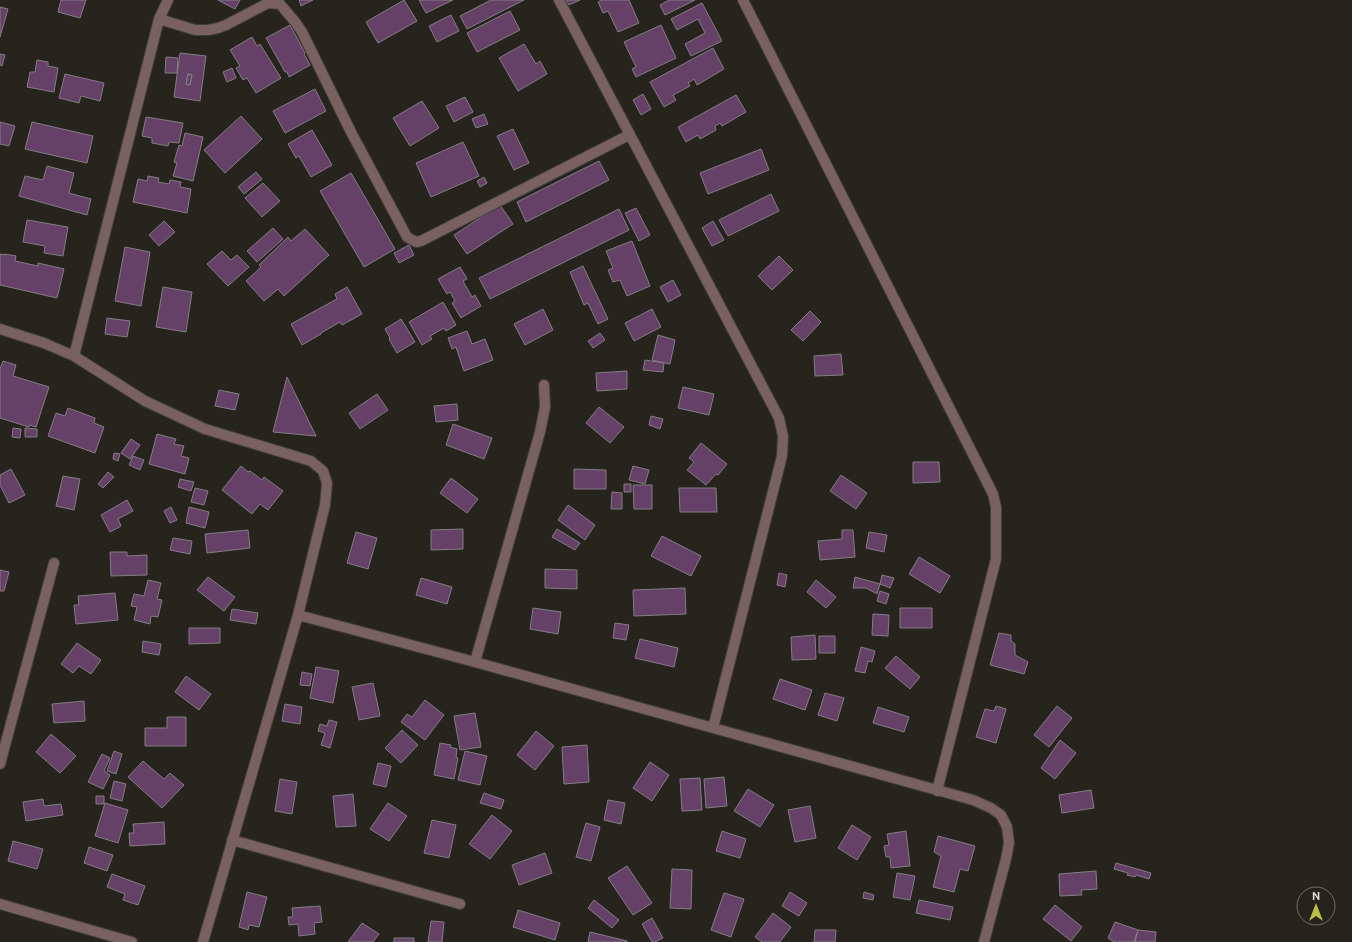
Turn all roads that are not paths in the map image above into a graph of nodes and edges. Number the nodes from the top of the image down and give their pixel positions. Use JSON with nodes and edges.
{"nodes":[{"id":1,"x":168,"y":0,"type":"edge"},
{"id":2,"x":559,"y":0,"type":"edge"},
{"id":3,"x":743,"y":0,"type":"edge"},
{"id":4,"x":159,"y":19,"type":"junction"},
{"id":5,"x":629,"y":135,"type":"junction"},
{"id":6,"x":0,"y":329,"type":"edge"},
{"id":7,"x":74,"y":356,"type":"junction"},
{"id":8,"x":544,"y":385,"type":"dead end"},
{"id":9,"x":54,"y":564,"type":"dead end"},
{"id":10,"x":298,"y":615,"type":"junction"},
{"id":11,"x":475,"y":662,"type":"junction"},
{"id":12,"x":713,"y":728,"type":"junction"},
{"id":13,"x":0,"y":764,"type":"edge"},
{"id":14,"x":938,"y":791,"type":"junction"},
{"id":15,"x":232,"y":840,"type":"junction"},
{"id":16,"x":0,"y":904,"type":"edge"},
{"id":17,"x":460,"y":904,"type":"dead end"},
{"id":18,"x":132,"y":942,"type":"edge"},
{"id":19,"x":203,"y":942,"type":"edge"},
{"id":20,"x":984,"y":942,"type":"edge"}],
"edges":[{"from":1,"to":4,"type":"street"},
{"from":2,"to":5,"type":"street"},
{"from":3,"to":14,"type":"street"},
{"from":4,"to":5,"type":"street"},
{"from":4,"to":7,"type":"street"},
{"from":5,"to":12,"type":"street"},
{"from":6,"to":7,"type":"street"},
{"from":7,"to":10,"type":"street"},
{"from":8,"to":11,"type":"street"},
{"from":9,"to":13,"type":"street"},
{"from":10,"to":11,"type":"street"},
{"from":10,"to":15,"type":"street"},
{"from":11,"to":12,"type":"street"},
{"from":12,"to":14,"type":"street"},
{"from":14,"to":20,"type":"street"},
{"from":15,"to":17,"type":"street"},
{"from":15,"to":19,"type":"street"},
{"from":16,"to":18,"type":"street"}]}
